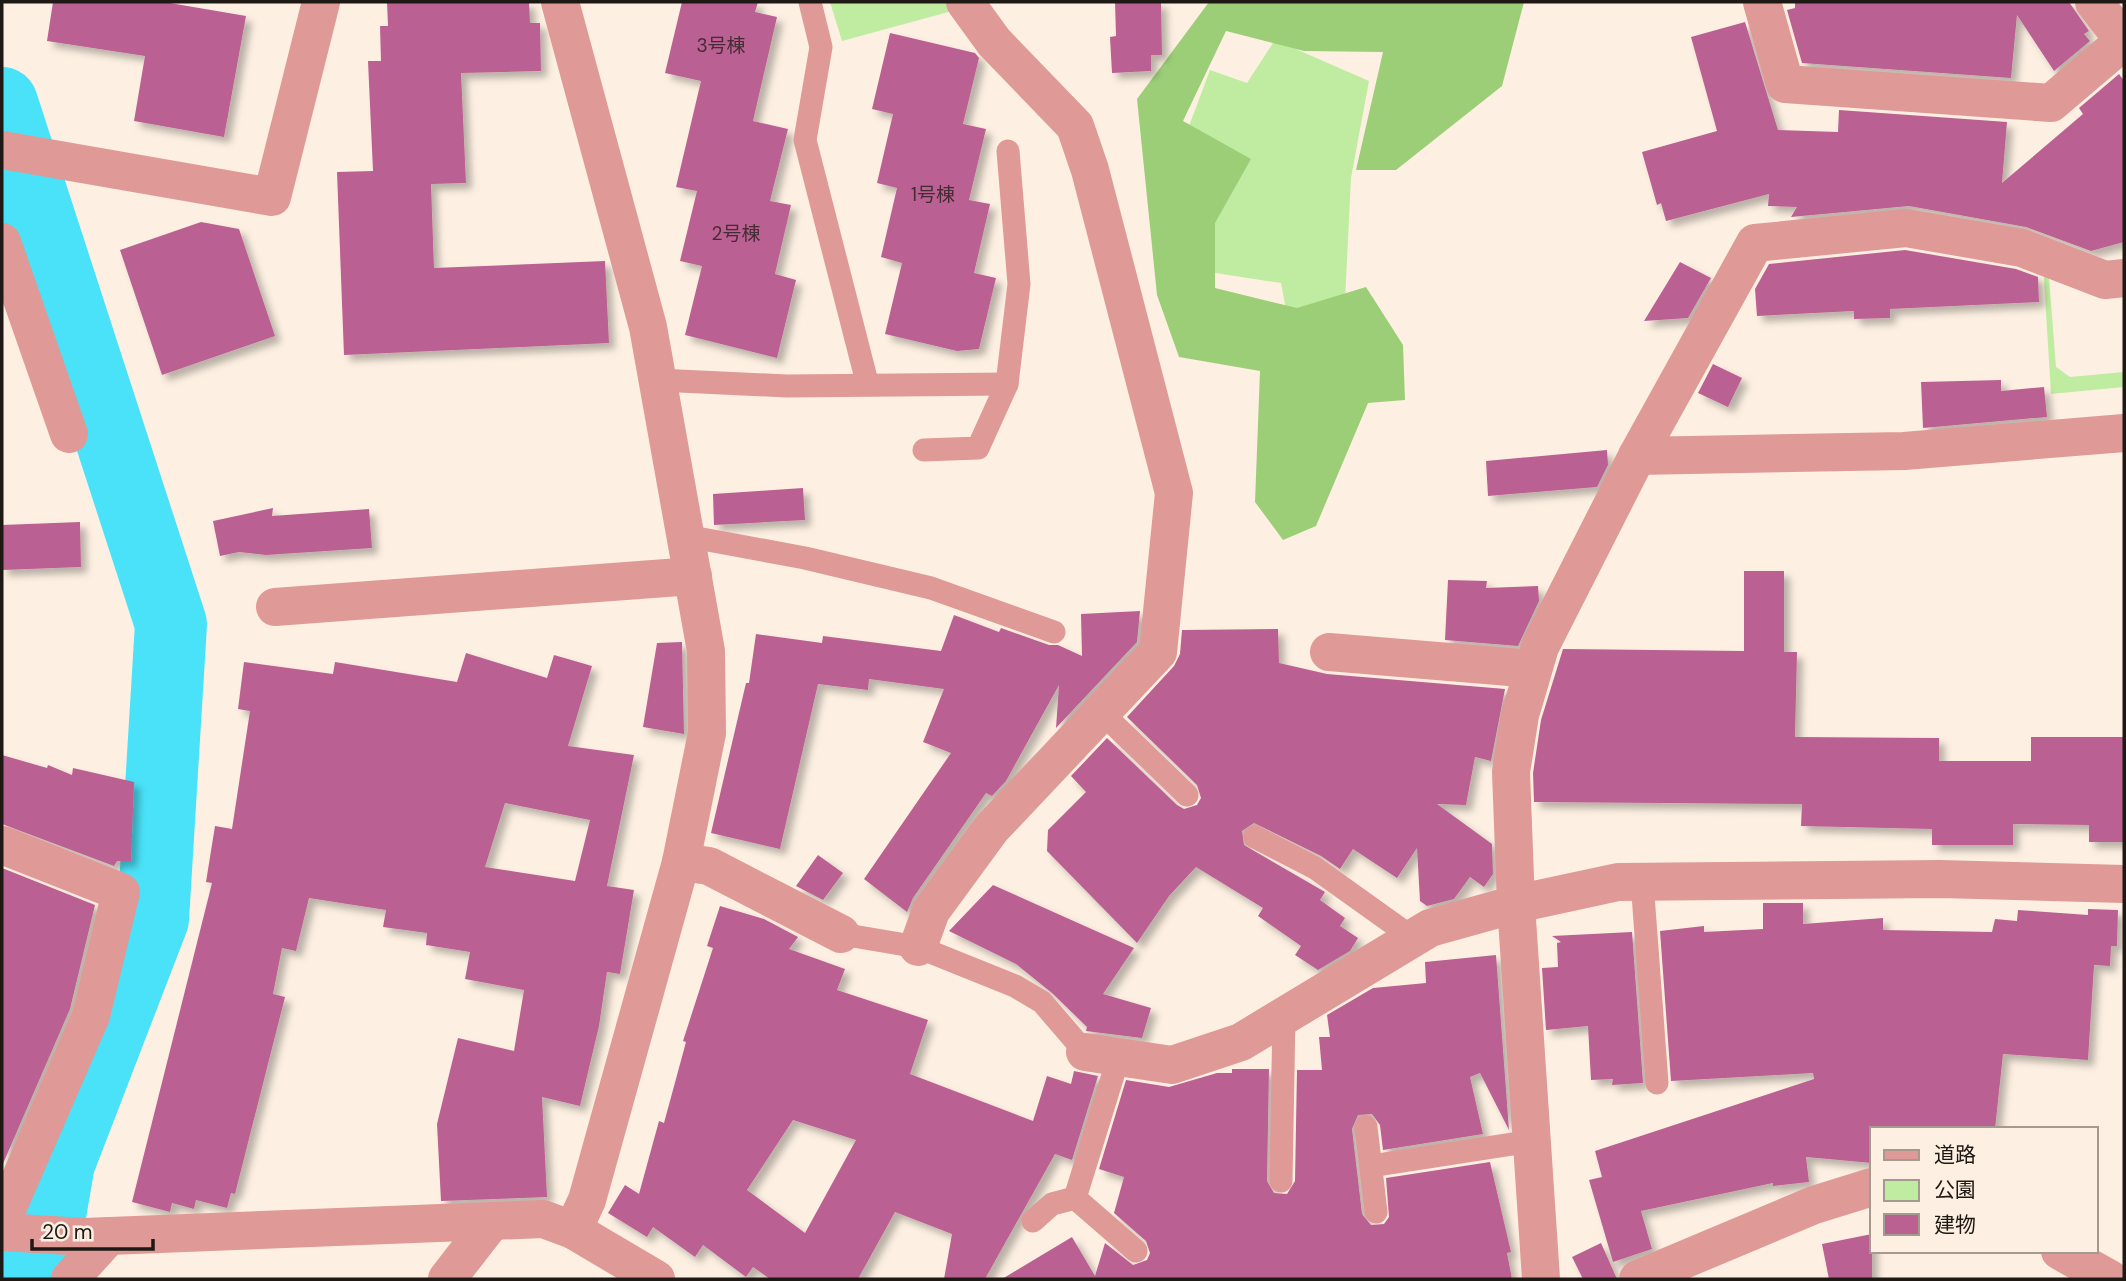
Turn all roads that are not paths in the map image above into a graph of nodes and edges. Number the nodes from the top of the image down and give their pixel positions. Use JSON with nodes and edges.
{"nodes":[{"id":1,"x":321,"y":2,"type":"edge"},
{"id":2,"x":560,"y":2,"type":"edge"},
{"id":3,"x":810,"y":2,"type":"edge"},
{"id":4,"x":965,"y":2,"type":"edge"},
{"id":5,"x":1762,"y":2,"type":"edge"},
{"id":6,"x":2094,"y":2,"type":"edge"},
{"id":7,"x":2124,"y":41,"type":"edge"},
{"id":8,"x":2,"y":150,"type":"edge"},
{"id":9,"x":1009,"y":150,"type":"dead end"},
{"id":10,"x":2,"y":243,"type":"edge"},
{"id":11,"x":2124,"y":278,"type":"edge"},
{"id":12,"x":658,"y":380,"type":"junction"},
{"id":13,"x":867,"y":383,"type":"junction"},
{"id":14,"x":1007,"y":384,"type":"junction"},
{"id":15,"x":2124,"y":433,"type":"edge"},
{"id":16,"x":69,"y":434,"type":"dead end"},
{"id":17,"x":924,"y":450,"type":"dead end"},
{"id":18,"x":1637,"y":456,"type":"junction"},
{"id":19,"x":686,"y":536,"type":"junction"},
{"id":20,"x":693,"y":576,"type":"junction"},
{"id":21,"x":275,"y":607,"type":"dead end"},
{"id":22,"x":1054,"y":632,"type":"dead end"},
{"id":23,"x":1329,"y":652,"type":"dead end"},
{"id":24,"x":1533,"y":669,"type":"junction"},
{"id":25,"x":1101,"y":712,"type":"junction"},
{"id":26,"x":1186,"y":795,"type":"dead end"},
{"id":27,"x":1255,"y":837,"type":"dead end"},
{"id":28,"x":2,"y":845,"type":"edge"},
{"id":29,"x":681,"y":862,"type":"junction"},
{"id":30,"x":1642,"y":881,"type":"junction"},
{"id":31,"x":2124,"y":884,"type":"edge"},
{"id":32,"x":1516,"y":904,"type":"junction"},
{"id":33,"x":841,"y":934,"type":"joint"},
{"id":34,"x":1413,"y":938,"type":"junction"},
{"id":35,"x":918,"y":947,"type":"junction"},
{"id":36,"x":1284,"y":1016,"type":"junction"},
{"id":37,"x":1102,"y":1056,"type":"junction"},
{"id":38,"x":1657,"y":1083,"type":"dead end"},
{"id":39,"x":1366,"y":1126,"type":"dead end"},
{"id":40,"x":1531,"y":1141,"type":"junction"},
{"id":41,"x":1371,"y":1166,"type":"junction"},
{"id":42,"x":1281,"y":1181,"type":"dead end"},
{"id":43,"x":1870,"y":1187,"type":"edge"},
{"id":44,"x":1074,"y":1198,"type":"junction"},
{"id":45,"x":1376,"y":1212,"type":"dead end"},
{"id":46,"x":492,"y":1221,"type":"junction"},
{"id":47,"x":1033,"y":1222,"type":"dead end"},
{"id":48,"x":7,"y":1228,"type":"edge"},
{"id":49,"x":573,"y":1230,"type":"junction"},
{"id":50,"x":97,"y":1236,"type":"junction"},
{"id":51,"x":1136,"y":1251,"type":"dead end"},
{"id":52,"x":2064,"y":1253,"type":"edge"},
{"id":53,"x":70,"y":1279,"type":"edge"},
{"id":54,"x":447,"y":1279,"type":"edge"},
{"id":55,"x":656,"y":1279,"type":"edge"},
{"id":56,"x":1541,"y":1279,"type":"edge"},
{"id":57,"x":1638,"y":1279,"type":"edge"},
{"id":58,"x":2110,"y":1279,"type":"edge"}],
"edges":[{"from":1,"to":8,"type":"street"},
{"from":2,"to":12,"type":"street"},
{"from":3,"to":13,"type":"lane"},
{"from":4,"to":25,"type":"street"},
{"from":5,"to":7,"type":"street"},
{"from":6,"to":7,"type":"street"},
{"from":9,"to":14,"type":"lane"},
{"from":10,"to":16,"type":"street"},
{"from":11,"to":18,"type":"street"},
{"from":12,"to":13,"type":"lane"},
{"from":12,"to":19,"type":"street"},
{"from":13,"to":14,"type":"lane"},
{"from":14,"to":17,"type":"lane"},
{"from":15,"to":18,"type":"street"},
{"from":18,"to":24,"type":"street"},
{"from":19,"to":20,"type":"street"},
{"from":19,"to":22,"type":"lane"},
{"from":20,"to":21,"type":"street"},
{"from":20,"to":29,"type":"street"},
{"from":23,"to":24,"type":"street"},
{"from":24,"to":32,"type":"street"},
{"from":25,"to":26,"type":"lane"},
{"from":25,"to":35,"type":"street"},
{"from":27,"to":34,"type":"lane"},
{"from":28,"to":48,"type":"street"},
{"from":29,"to":33,"type":"street"},
{"from":29,"to":49,"type":"street"},
{"from":30,"to":31,"type":"street"},
{"from":30,"to":32,"type":"street"},
{"from":30,"to":38,"type":"lane"},
{"from":32,"to":34,"type":"street"},
{"from":32,"to":40,"type":"street"},
{"from":33,"to":35,"type":"lane"},
{"from":34,"to":36,"type":"street"},
{"from":35,"to":37,"type":"lane"},
{"from":36,"to":37,"type":"street"},
{"from":36,"to":42,"type":"lane"},
{"from":37,"to":44,"type":"lane"},
{"from":39,"to":41,"type":"lane"},
{"from":40,"to":41,"type":"lane"},
{"from":40,"to":56,"type":"street"},
{"from":41,"to":45,"type":"lane"},
{"from":43,"to":57,"type":"street"},
{"from":44,"to":47,"type":"lane"},
{"from":44,"to":51,"type":"lane"},
{"from":46,"to":49,"type":"street"},
{"from":46,"to":50,"type":"street"},
{"from":46,"to":54,"type":"street"},
{"from":48,"to":50,"type":"street"},
{"from":49,"to":55,"type":"street"},
{"from":50,"to":53,"type":"street"},
{"from":52,"to":58,"type":"street"}]}
